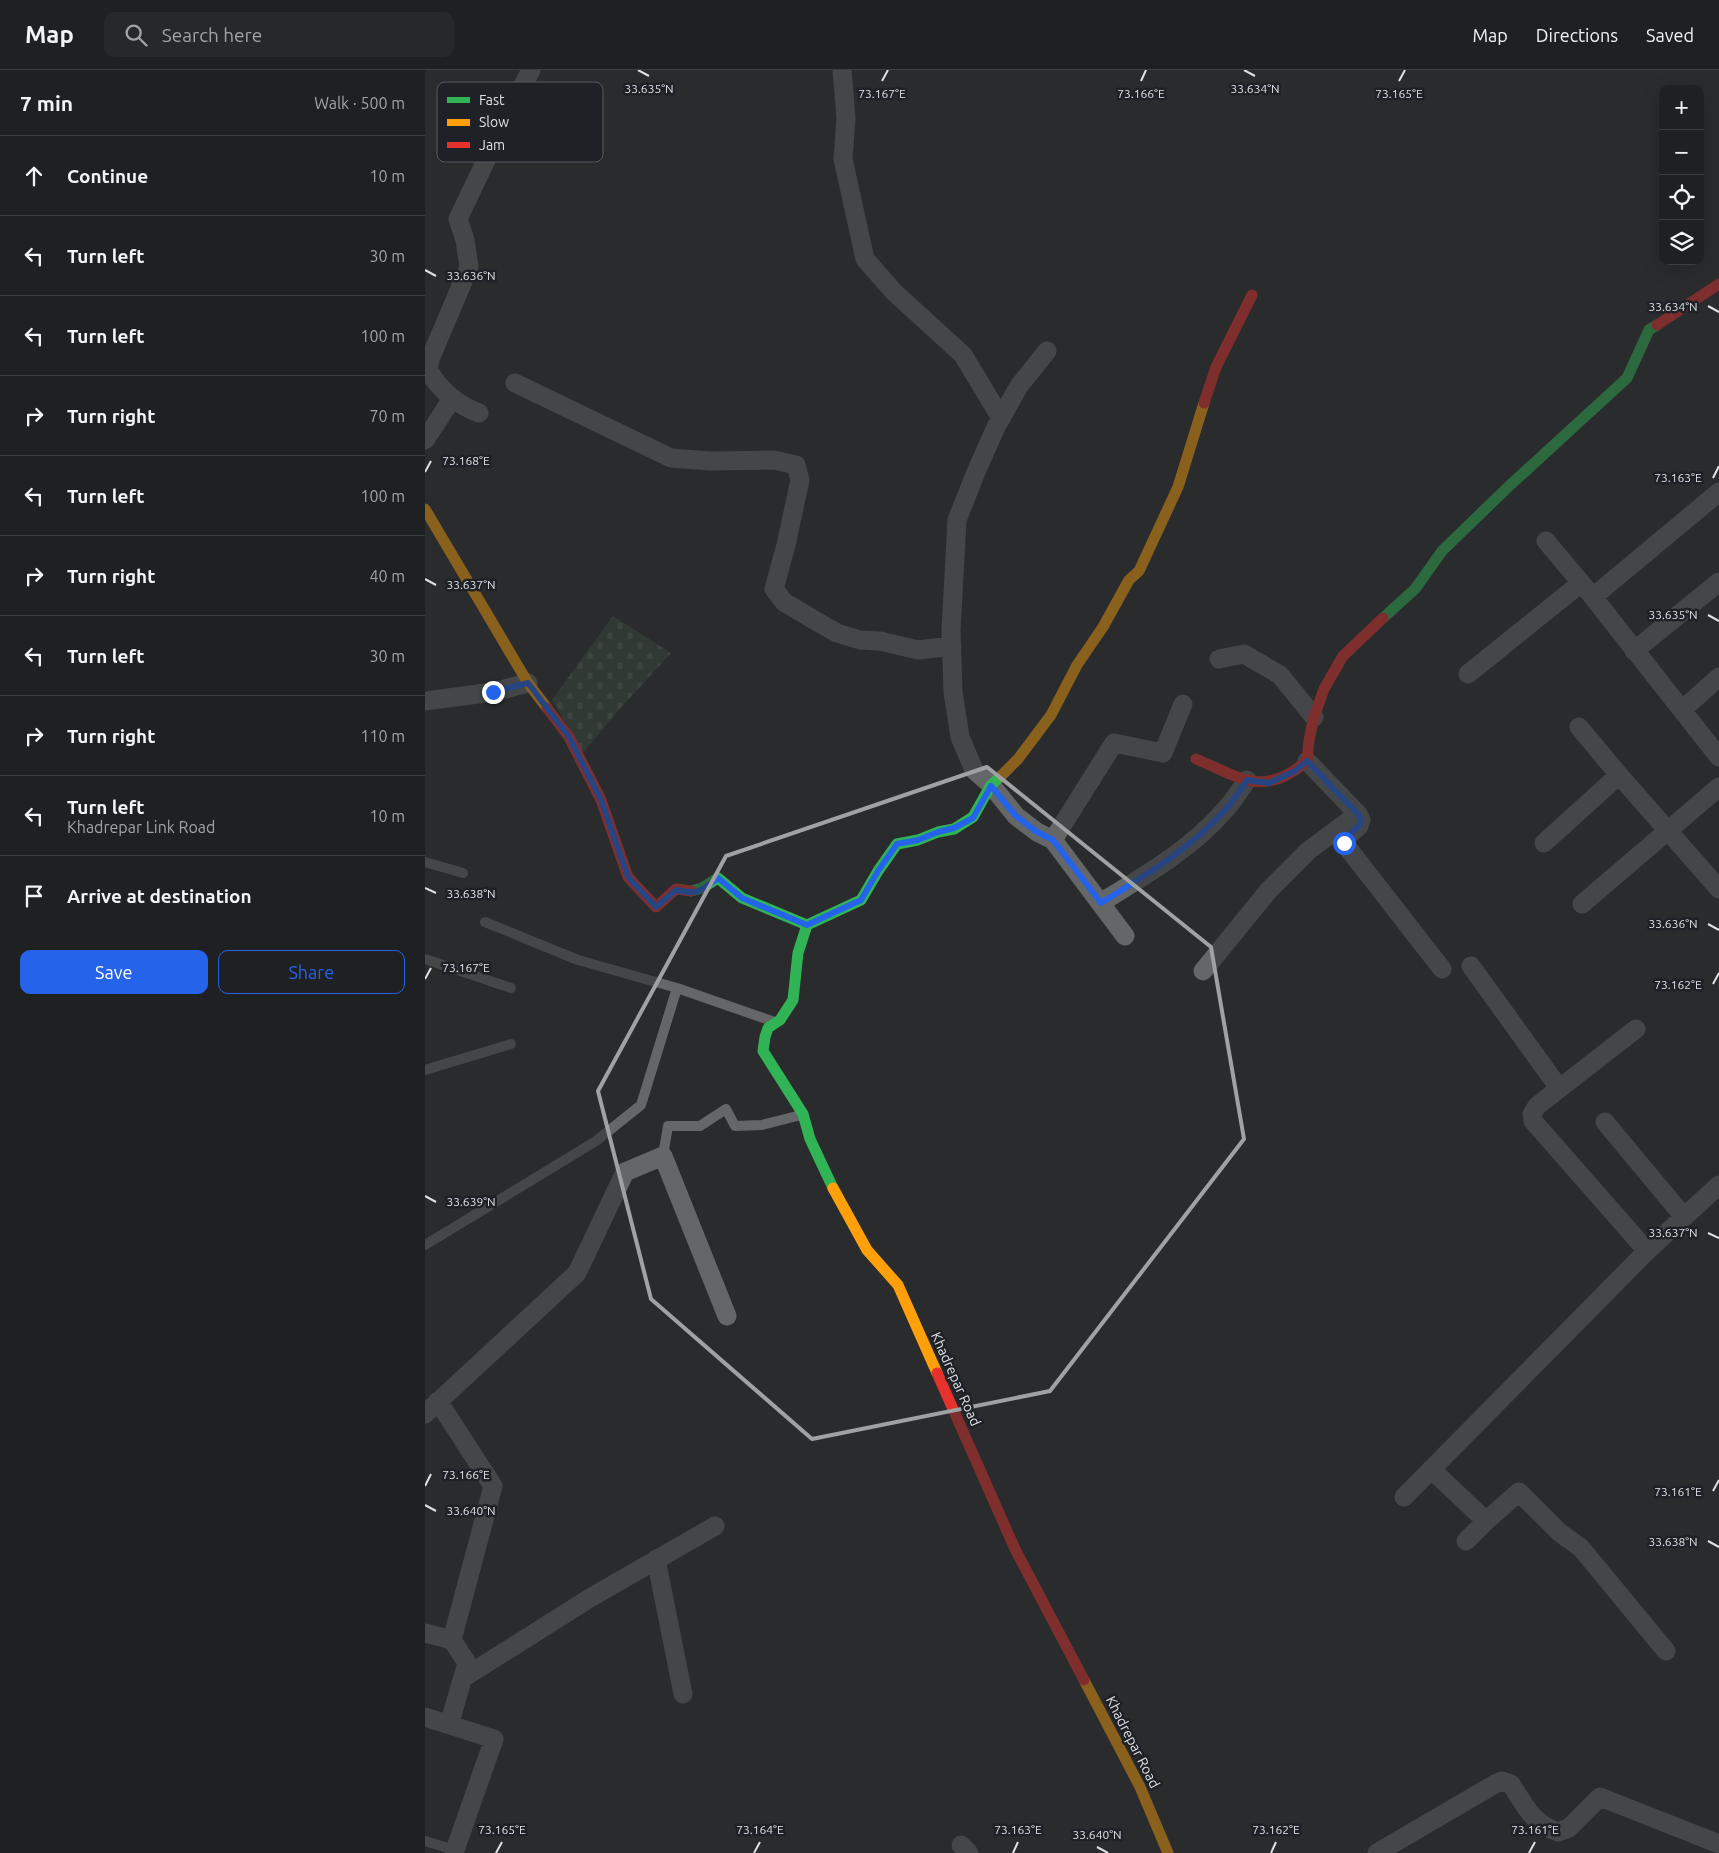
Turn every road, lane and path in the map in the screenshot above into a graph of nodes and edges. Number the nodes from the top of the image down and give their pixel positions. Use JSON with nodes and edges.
{"nodes":[{"id":1,"x":531,"y":70,"type":"edge"},
{"id":2,"x":842,"y":70,"type":"edge"},
{"id":3,"x":524,"y":82,"type":"edge"},
{"id":4,"x":485,"y":162,"type":"edge"},
{"id":5,"x":1719,"y":284,"type":"edge"},
{"id":6,"x":1252,"y":295,"type":"dead end"},
{"id":7,"x":1047,"y":351,"type":"dead end"},
{"id":8,"x":427,"y":358,"type":"edge"},
{"id":9,"x":515,"y":383,"type":"dead end"},
{"id":10,"x":452,"y":399,"type":"junction"},
{"id":11,"x":479,"y":413,"type":"dead end"},
{"id":12,"x":1001,"y":418,"type":"junction"},
{"id":13,"x":425,"y":440,"type":"edge"},
{"id":14,"x":1719,"y":492,"type":"edge"},
{"id":15,"x":425,"y":509,"type":"edge"},
{"id":16,"x":1546,"y":541,"type":"dead end"},
{"id":17,"x":1719,"y":582,"type":"edge"},
{"id":18,"x":1587,"y":590,"type":"junction"},
{"id":19,"x":952,"y":646,"type":"junction"},
{"id":20,"x":1634,"y":651,"type":"junction"},
{"id":21,"x":1219,"y":659,"type":"dead end"},
{"id":22,"x":1468,"y":674,"type":"dead end"},
{"id":23,"x":1719,"y":677,"type":"edge"},
{"id":24,"x":528,"y":683,"type":"junction"},
{"id":25,"x":425,"y":701,"type":"edge"},
{"id":26,"x":1183,"y":704,"type":"dead end"},
{"id":27,"x":1682,"y":710,"type":"junction"},
{"id":28,"x":1314,"y":717,"type":"junction"},
{"id":29,"x":1579,"y":727,"type":"dead end"},
{"id":30,"x":1719,"y":757,"type":"edge"},
{"id":31,"x":1196,"y":759,"type":"dead end"},
{"id":32,"x":1307,"y":761,"type":"junction"},
{"id":33,"x":1619,"y":775,"type":"junction"},
{"id":34,"x":1247,"y":780,"type":"junction"},
{"id":35,"x":991,"y":786,"type":"junction"},
{"id":36,"x":1719,"y":787,"type":"edge"},
{"id":37,"x":1358,"y":814,"type":"junction"},
{"id":38,"x":1668,"y":831,"type":"junction"},
{"id":39,"x":1053,"y":840,"type":"junction"},
{"id":40,"x":1544,"y":843,"type":"dead end"},
{"id":41,"x":425,"y":862,"type":"edge"},
{"id":42,"x":463,"y":873,"type":"dead end"},
{"id":43,"x":1719,"y":889,"type":"edge"},
{"id":44,"x":1101,"y":903,"type":"junction"},
{"id":45,"x":1582,"y":904,"type":"dead end"},
{"id":46,"x":485,"y":922,"type":"dead end"},
{"id":47,"x":807,"y":925,"type":"junction"},
{"id":48,"x":1125,"y":936,"type":"dead end"},
{"id":49,"x":425,"y":959,"type":"edge"},
{"id":50,"x":1471,"y":966,"type":"dead end"},
{"id":51,"x":1442,"y":969,"type":"dead end"},
{"id":52,"x":1203,"y":971,"type":"dead end"},
{"id":53,"x":511,"y":988,"type":"dead end"},
{"id":54,"x":677,"y":988,"type":"junction"},
{"id":55,"x":775,"y":1022,"type":"junction"},
{"id":56,"x":1636,"y":1029,"type":"dead end"},
{"id":57,"x":511,"y":1044,"type":"dead end"},
{"id":58,"x":425,"y":1070,"type":"edge"},
{"id":59,"x":1559,"y":1088,"type":"junction"},
{"id":60,"x":803,"y":1114,"type":"junction"},
{"id":61,"x":1605,"y":1122,"type":"dead end"},
{"id":62,"x":663,"y":1156,"type":"junction"},
{"id":63,"x":1719,"y":1185,"type":"edge"},
{"id":64,"x":1684,"y":1217,"type":"junction"},
{"id":65,"x":425,"y":1245,"type":"edge"},
{"id":66,"x":1647,"y":1250,"type":"junction"},
{"id":67,"x":727,"y":1316,"type":"dead end"},
{"id":68,"x":432,"y":1407,"type":"edge"},
{"id":69,"x":1431,"y":1469,"type":"junction"},
{"id":70,"x":1404,"y":1497,"type":"dead end"},
{"id":71,"x":1485,"y":1521,"type":"junction"},
{"id":72,"x":715,"y":1526,"type":"dead end"},
{"id":73,"x":1466,"y":1541,"type":"dead end"},
{"id":74,"x":656,"y":1559,"type":"junction"},
{"id":75,"x":425,"y":1633,"type":"edge"},
{"id":76,"x":451,"y":1640,"type":"junction"},
{"id":77,"x":1666,"y":1651,"type":"dead end"},
{"id":78,"x":463,"y":1678,"type":"junction"},
{"id":79,"x":683,"y":1694,"type":"dead end"},
{"id":80,"x":425,"y":1717,"type":"edge"},
{"id":81,"x":449,"y":1725,"type":"junction"},
{"id":82,"x":425,"y":1841,"type":"edge"},
{"id":83,"x":1719,"y":1844,"type":"edge"},
{"id":84,"x":455,"y":1852,"type":"edge"},
{"id":85,"x":1168,"y":1853,"type":"edge"},
{"id":86,"x":1377,"y":1853,"type":"edge"}],
"edges":[{"from":1,"to":3,"type":"street"},
{"from":2,"to":12,"type":"street"},
{"from":4,"to":8,"type":"street"},
{"from":5,"to":28,"type":"street"},
{"from":6,"to":35,"type":"street"},
{"from":7,"to":12,"type":"street"},
{"from":8,"to":10,"type":"street"},
{"from":9,"to":19,"type":"street"},
{"from":10,"to":11,"type":"street"},
{"from":10,"to":13,"type":"street"},
{"from":12,"to":19,"type":"street"},
{"from":14,"to":18,"type":"street"},
{"from":15,"to":24,"type":"street"},
{"from":16,"to":18,"type":"street"},
{"from":17,"to":20,"type":"street"},
{"from":18,"to":20,"type":"street"},
{"from":18,"to":22,"type":"street"},
{"from":19,"to":35,"type":"street"},
{"from":20,"to":27,"type":"street"},
{"from":21,"to":28,"type":"street"},
{"from":23,"to":27,"type":"street"},
{"from":24,"to":25,"type":"street"},
{"from":24,"to":47,"type":"street"},
{"from":26,"to":39,"type":"street"},
{"from":27,"to":30,"type":"street"},
{"from":28,"to":32,"type":"street"},
{"from":29,"to":33,"type":"street"},
{"from":31,"to":34,"type":"street"},
{"from":32,"to":34,"type":"street"},
{"from":32,"to":37,"type":"street"},
{"from":33,"to":38,"type":"street"},
{"from":33,"to":40,"type":"street"},
{"from":34,"to":44,"type":"street"},
{"from":35,"to":39,"type":"street"},
{"from":35,"to":47,"type":"street"},
{"from":36,"to":38,"type":"street"},
{"from":37,"to":51,"type":"street"},
{"from":37,"to":52,"type":"street"},
{"from":38,"to":43,"type":"street"},
{"from":38,"to":45,"type":"street"},
{"from":39,"to":44,"type":"street"},
{"from":41,"to":42,"type":"lane"},
{"from":44,"to":48,"type":"street"},
{"from":46,"to":54,"type":"lane"},
{"from":47,"to":55,"type":"street","name":"Khadrepar Road"},
{"from":49,"to":53,"type":"lane"},
{"from":50,"to":59,"type":"street"},
{"from":54,"to":55,"type":"lane"},
{"from":54,"to":65,"type":"lane"},
{"from":55,"to":60,"type":"street","name":"Khadrepar Road"},
{"from":56,"to":59,"type":"street"},
{"from":57,"to":58,"type":"lane"},
{"from":59,"to":66,"type":"street"},
{"from":60,"to":62,"type":"lane"},
{"from":60,"to":85,"type":"street","name":"Khadrepar Road"},
{"from":61,"to":64,"type":"street"},
{"from":62,"to":67,"type":"street"},
{"from":62,"to":68,"type":"street"},
{"from":63,"to":64,"type":"street"},
{"from":64,"to":66,"type":"street"},
{"from":66,"to":69,"type":"street"},
{"from":68,"to":76,"type":"street"},
{"from":69,"to":70,"type":"street"},
{"from":69,"to":71,"type":"street"},
{"from":71,"to":73,"type":"street"},
{"from":71,"to":77,"type":"street"},
{"from":72,"to":74,"type":"street"},
{"from":74,"to":78,"type":"street"},
{"from":74,"to":79,"type":"street"},
{"from":75,"to":76,"type":"street"},
{"from":76,"to":78,"type":"street"},
{"from":78,"to":81,"type":"street"},
{"from":80,"to":81,"type":"street"},
{"from":81,"to":84,"type":"street"},
{"from":82,"to":84,"type":"lane"},
{"from":83,"to":86,"type":"street"}]}
